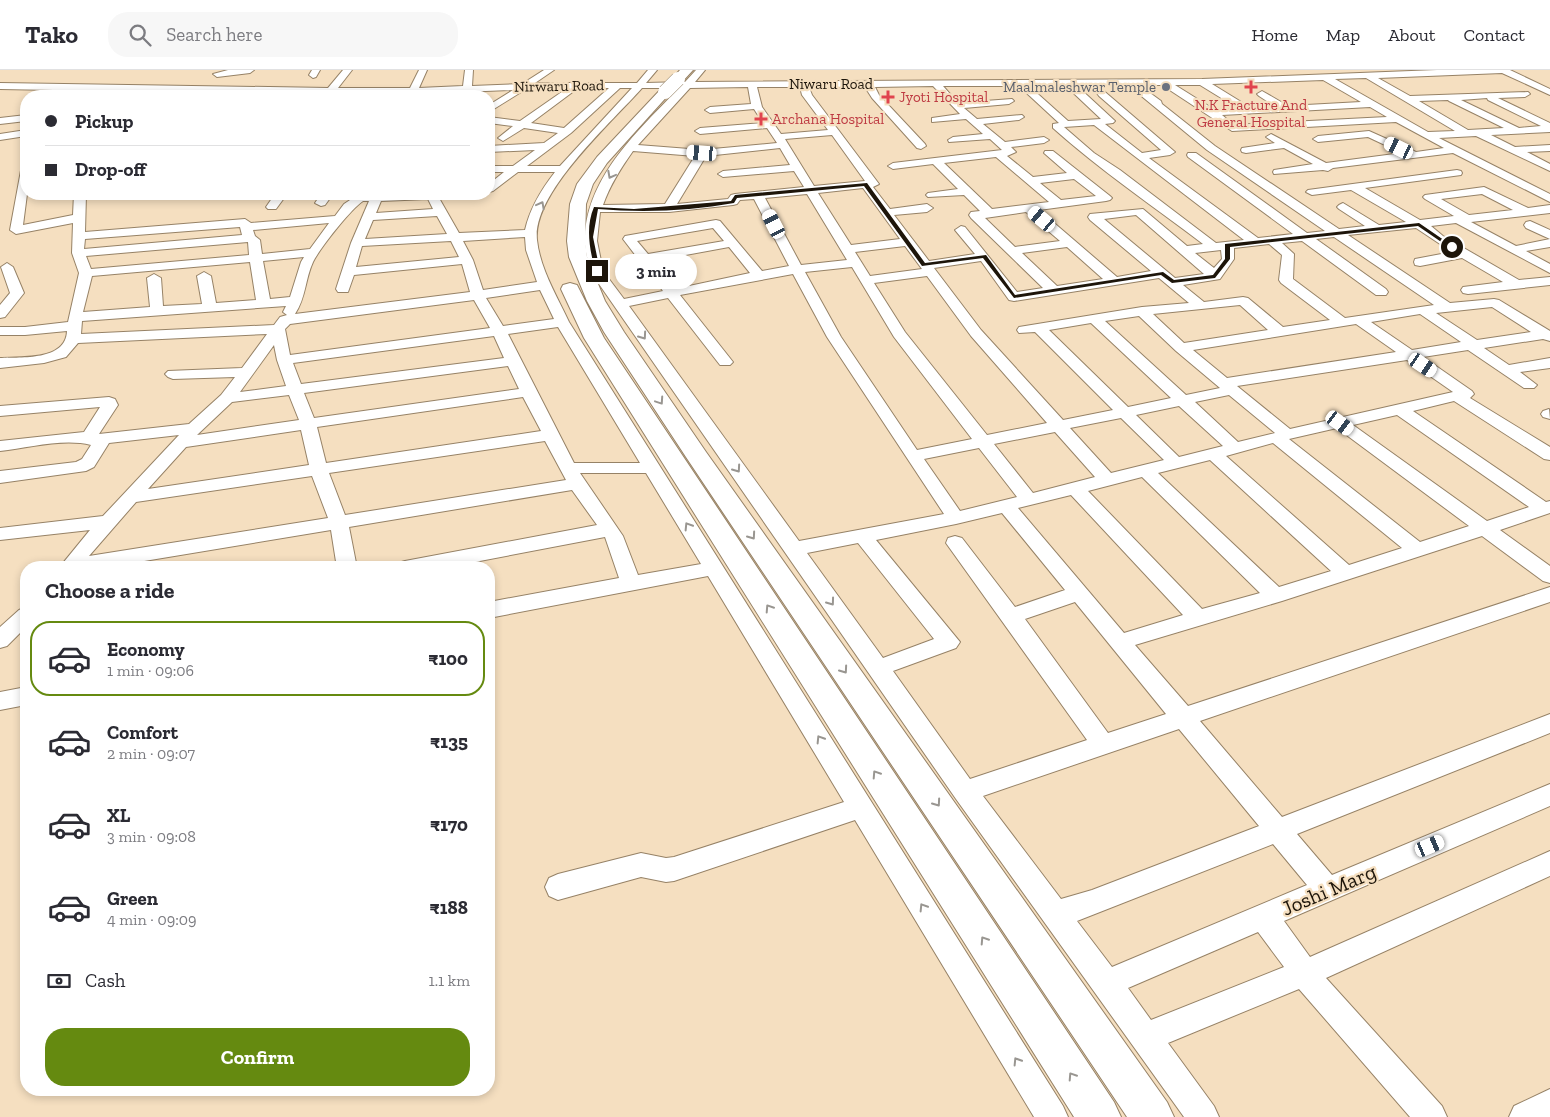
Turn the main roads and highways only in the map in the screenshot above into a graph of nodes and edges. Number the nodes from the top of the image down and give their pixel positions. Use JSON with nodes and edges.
{"nodes":[{"id":1,"x":675,"y":79,"type":"edge"},
{"id":2,"x":1099,"y":1117,"type":"edge"},
{"id":3,"x":1152,"y":1117,"type":"edge"}],
"edges":[{"from":2,"to":1,"type":"highway","one_way":true},
{"from":1,"to":3,"type":"highway","one_way":true}]}
